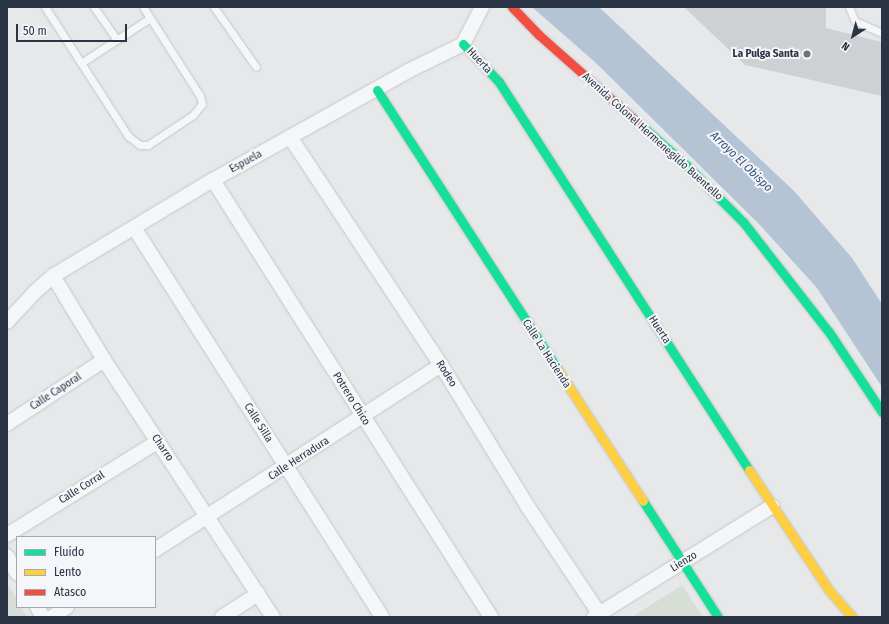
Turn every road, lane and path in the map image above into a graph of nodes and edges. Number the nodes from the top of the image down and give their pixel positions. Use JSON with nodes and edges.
{"nodes":[{"id":1,"x":45,"y":7,"type":"edge"},
{"id":2,"x":94,"y":7,"type":"edge"},
{"id":3,"x":143,"y":7,"type":"edge"},
{"id":4,"x":214,"y":7,"type":"edge"},
{"id":5,"x":482,"y":7,"type":"edge"},
{"id":6,"x":512,"y":7,"type":"edge"},
{"id":7,"x":849,"y":7,"type":"edge"},
{"id":8,"x":150,"y":18,"type":"junction"},
{"id":9,"x":882,"y":33,"type":"edge"},
{"id":10,"x":116,"y":39,"type":"junction"},
{"id":11,"x":463,"y":44,"type":"junction"},
{"id":12,"x":81,"y":63,"type":"junction"},
{"id":13,"x":256,"y":67,"type":"dead end"},
{"id":14,"x":377,"y":90,"type":"junction"},
{"id":15,"x":290,"y":137,"type":"junction"},
{"id":16,"x":213,"y":180,"type":"junction"},
{"id":17,"x":135,"y":229,"type":"junction"},
{"id":18,"x":53,"y":276,"type":"junction"},
{"id":19,"x":7,"y":322,"type":"edge"},
{"id":20,"x":104,"y":360,"type":"junction"},
{"id":21,"x":441,"y":365,"type":"junction"},
{"id":22,"x":882,"y":412,"type":"edge"},
{"id":23,"x":363,"y":417,"type":"junction"},
{"id":24,"x":7,"y":424,"type":"edge"},
{"id":25,"x":157,"y":442,"type":"junction"},
{"id":26,"x":286,"y":468,"type":"junction"},
{"id":27,"x":772,"y":506,"type":"junction"},
{"id":28,"x":208,"y":516,"type":"junction"},
{"id":29,"x":7,"y":534,"type":"edge"},
{"id":30,"x":156,"y":549,"type":"edge"},
{"id":31,"x":7,"y":556,"type":"edge"},
{"id":32,"x":682,"y":563,"type":"junction"},
{"id":33,"x":16,"y":571,"type":"edge"},
{"id":34,"x":258,"y":594,"type":"junction"},
{"id":35,"x":38,"y":608,"type":"edge"},
{"id":36,"x":66,"y":608,"type":"edge"},
{"id":37,"x":597,"y":615,"type":"edge"},
{"id":38,"x":43,"y":617,"type":"edge"},
{"id":39,"x":52,"y":617,"type":"edge"},
{"id":40,"x":222,"y":617,"type":"edge"},
{"id":41,"x":273,"y":617,"type":"edge"},
{"id":42,"x":382,"y":617,"type":"edge"},
{"id":43,"x":491,"y":617,"type":"edge"},
{"id":44,"x":718,"y":617,"type":"edge"},
{"id":45,"x":852,"y":617,"type":"edge"}],
"edges":[{"from":1,"to":12,"type":"lane"},
{"from":2,"to":10,"type":"lane"},
{"from":3,"to":8,"type":"lane"},
{"from":4,"to":13,"type":"lane"},
{"from":5,"to":11,"type":"street"},
{"from":6,"to":22,"type":"street","name":"Avenida Colonel Hermenegildo Buentello"},
{"from":7,"to":9,"type":"lane"},
{"from":8,"to":10,"type":"lane"},
{"from":8,"to":12,"type":"lane"},
{"from":10,"to":12,"type":"lane"},
{"from":11,"to":14,"type":"street","name":"Espuela"},
{"from":11,"to":27,"type":"street","name":"Huerta"},
{"from":14,"to":15,"type":"street","name":"Espuela"},
{"from":14,"to":32,"type":"street","name":"Calle La Hacienda"},
{"from":15,"to":16,"type":"street","name":"Espuela"},
{"from":15,"to":21,"type":"street","name":"Rodeo"},
{"from":16,"to":17,"type":"street","name":"Espuela"},
{"from":16,"to":23,"type":"street","name":"Potrero Chico"},
{"from":17,"to":18,"type":"street","name":"Espuela"},
{"from":17,"to":26,"type":"street","name":"Calle Silla"},
{"from":18,"to":19,"type":"street","name":"Espuela"},
{"from":18,"to":20,"type":"street","name":"Charro"},
{"from":20,"to":24,"type":"street","name":"Calle Caporal"},
{"from":20,"to":25,"type":"street","name":"Charro"},
{"from":21,"to":23,"type":"street","name":"Calle Herradura"},
{"from":21,"to":37,"type":"street","name":"Rodeo"},
{"from":23,"to":26,"type":"street","name":"Calle Herradura"},
{"from":23,"to":43,"type":"street","name":"Potrero Chico"},
{"from":25,"to":28,"type":"street","name":"Charro"},
{"from":25,"to":29,"type":"street","name":"Calle Corral"},
{"from":26,"to":28,"type":"street","name":"Calle Herradura"},
{"from":26,"to":42,"type":"street","name":"Calle Silla"},
{"from":27,"to":32,"type":"street","name":"Lienzo"},
{"from":27,"to":45,"type":"street","name":"Huerta"},
{"from":28,"to":30,"type":"street","name":"Calle Herradura"},
{"from":28,"to":34,"type":"street","name":"Charro"},
{"from":31,"to":33,"type":"street"},
{"from":32,"to":37,"type":"street","name":"Lienzo"},
{"from":32,"to":44,"type":"street","name":"Calle La Hacienda"},
{"from":34,"to":40,"type":"street"},
{"from":34,"to":41,"type":"street","name":"Charro"},
{"from":35,"to":38,"type":"street"},
{"from":36,"to":39,"type":"street"}]}
